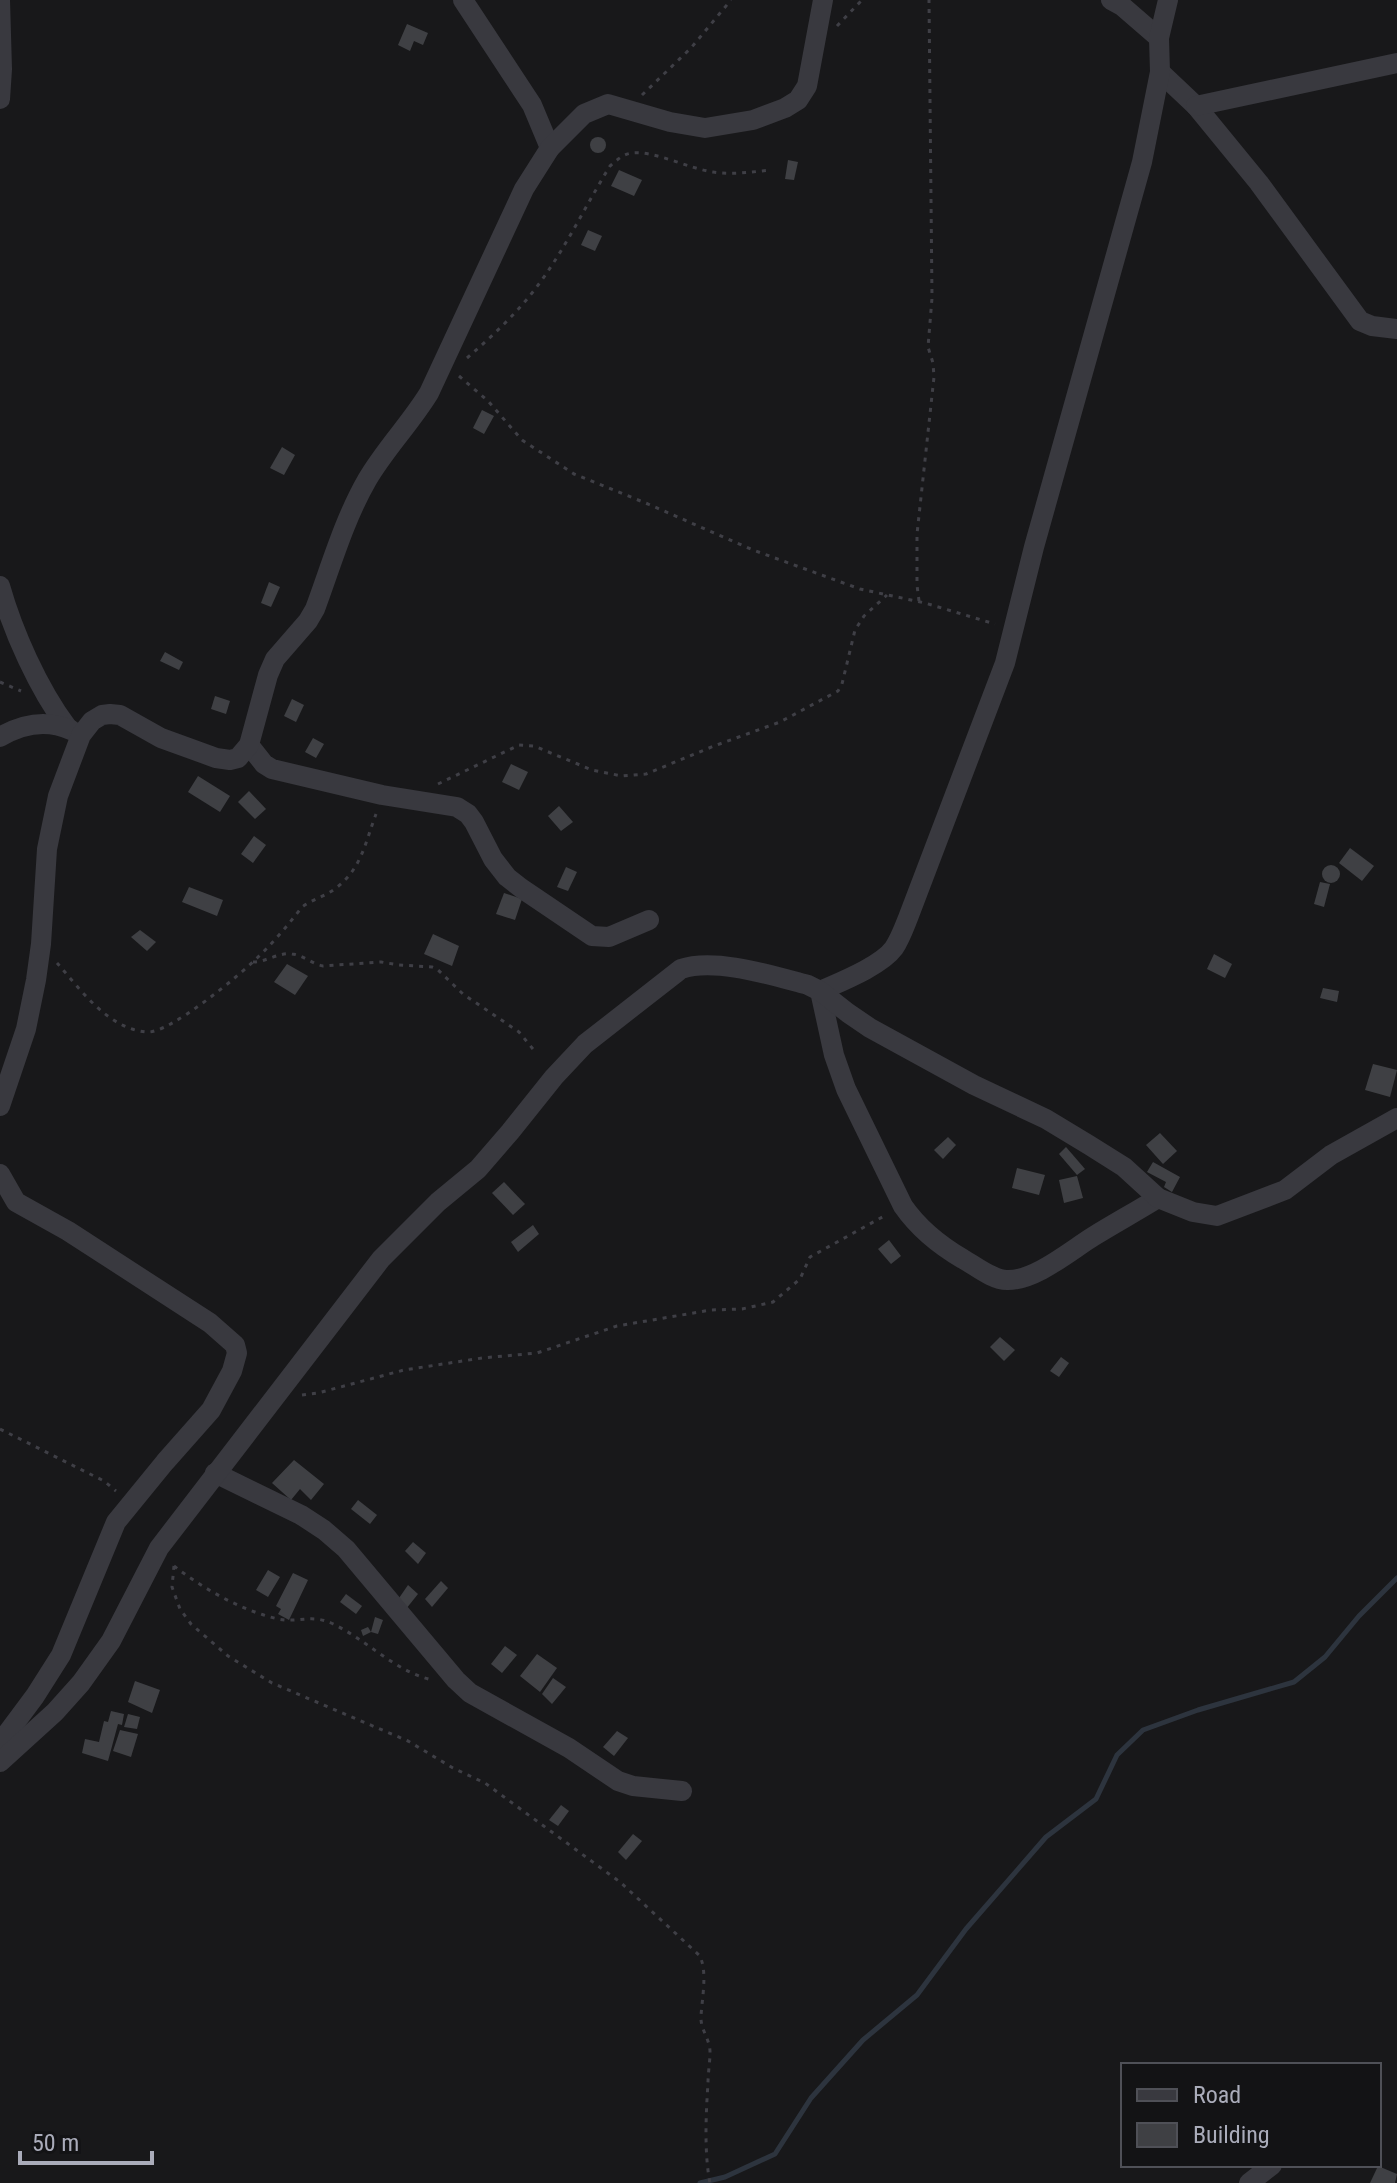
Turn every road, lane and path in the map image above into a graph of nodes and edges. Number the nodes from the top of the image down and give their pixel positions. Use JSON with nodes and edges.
{"nodes":[{"id":1,"x":0,"y":0,"type":"edge"},
{"id":2,"x":463,"y":0,"type":"edge"},
{"id":3,"x":731,"y":0,"type":"edge"},
{"id":4,"x":823,"y":0,"type":"edge"},
{"id":5,"x":929,"y":0,"type":"edge"},
{"id":6,"x":1111,"y":0,"type":"edge"},
{"id":7,"x":1168,"y":0,"type":"edge"},
{"id":8,"x":1159,"y":38,"type":"junction"},
{"id":9,"x":1397,"y":63,"type":"edge"},
{"id":10,"x":1160,"y":72,"type":"junction"},
{"id":11,"x":0,"y":99,"type":"edge"},
{"id":12,"x":616,"y":105,"type":"junction"},
{"id":13,"x":1196,"y":106,"type":"junction"},
{"id":14,"x":550,"y":148,"type":"junction"},
{"id":15,"x":771,"y":170,"type":"dead end"},
{"id":16,"x":1397,"y":329,"type":"edge"},
{"id":17,"x":464,"y":361,"type":"dead end"},
{"id":18,"x":453,"y":370,"type":"dead end"},
{"id":19,"x":0,"y":586,"type":"edge"},
{"id":20,"x":887,"y":595,"type":"junction"},
{"id":21,"x":919,"y":601,"type":"junction"},
{"id":22,"x":1014,"y":630,"type":"junction"},
{"id":23,"x":74,"y":731,"type":"junction"},
{"id":24,"x":0,"y":737,"type":"edge"},
{"id":25,"x":249,"y":745,"type":"junction"},
{"id":26,"x":382,"y":795,"type":"junction"},
{"id":27,"x":405,"y":799,"type":"junction"},
{"id":28,"x":649,"y":920,"type":"dead end"},
{"id":29,"x":41,"y":944,"type":"junction"},
{"id":30,"x":253,"y":962,"type":"junction"},
{"id":31,"x":820,"y":991,"type":"junction"},
{"id":32,"x":533,"y":1049,"type":"dead end"},
{"id":33,"x":0,"y":1106,"type":"edge"},
{"id":34,"x":1397,"y":1118,"type":"edge"},
{"id":35,"x":0,"y":1174,"type":"edge"},
{"id":36,"x":1158,"y":1198,"type":"junction"},
{"id":37,"x":903,"y":1206,"type":"junction"},
{"id":38,"x":8,"y":1208,"type":"edge"},
{"id":39,"x":274,"y":1397,"type":"junction"},
{"id":40,"x":0,"y":1429,"type":"edge"},
{"id":41,"x":215,"y":1473,"type":"junction"},
{"id":42,"x":132,"y":1503,"type":"junction"},
{"id":43,"x":456,"y":1680,"type":"junction"},
{"id":44,"x":0,"y":1743,"type":"edge"},
{"id":45,"x":0,"y":1762,"type":"edge"},
{"id":46,"x":682,"y":1791,"type":"dead end"},
{"id":47,"x":1269,"y":2167,"type":"edge"},
{"id":48,"x":710,"y":2183,"type":"edge"},
{"id":49,"x":1249,"y":2183,"type":"edge"}],
"edges":[{"from":1,"to":11,"type":"street"},
{"from":2,"to":14,"type":"street"},
{"from":3,"to":12,"type":"path"},
{"from":4,"to":12,"type":"street"},
{"from":5,"to":21,"type":"path"},
{"from":6,"to":8,"type":"street"},
{"from":7,"to":8,"type":"street"},
{"from":8,"to":10,"type":"street"},
{"from":9,"to":13,"type":"street"},
{"from":10,"to":13,"type":"street"},
{"from":10,"to":22,"type":"street"},
{"from":12,"to":14,"type":"street"},
{"from":13,"to":16,"type":"street"},
{"from":14,"to":25,"type":"street"},
{"from":15,"to":17,"type":"path"},
{"from":18,"to":20,"type":"path"},
{"from":19,"to":23,"type":"street"},
{"from":20,"to":21,"type":"path"},
{"from":20,"to":27,"type":"path"},
{"from":21,"to":22,"type":"path"},
{"from":22,"to":31,"type":"street"},
{"from":23,"to":24,"type":"street"},
{"from":23,"to":25,"type":"street"},
{"from":23,"to":29,"type":"street"},
{"from":25,"to":26,"type":"street"},
{"from":26,"to":27,"type":"street"},
{"from":26,"to":30,"type":"path"},
{"from":27,"to":28,"type":"street"},
{"from":29,"to":30,"type":"path"},
{"from":29,"to":33,"type":"street"},
{"from":30,"to":32,"type":"path"},
{"from":31,"to":36,"type":"street"},
{"from":31,"to":37,"type":"street"},
{"from":31,"to":39,"type":"street"},
{"from":34,"to":36,"type":"street"},
{"from":35,"to":38,"type":"street"},
{"from":36,"to":37,"type":"street"},
{"from":37,"to":39,"type":"path"},
{"from":38,"to":42,"type":"street"},
{"from":39,"to":41,"type":"street"},
{"from":40,"to":42,"type":"path"},
{"from":41,"to":43,"type":"street"},
{"from":41,"to":45,"type":"street"},
{"from":42,"to":44,"type":"street"},
{"from":43,"to":46,"type":"street"},
{"from":43,"to":48,"type":"path"},
{"from":47,"to":49,"type":"street"}]}
